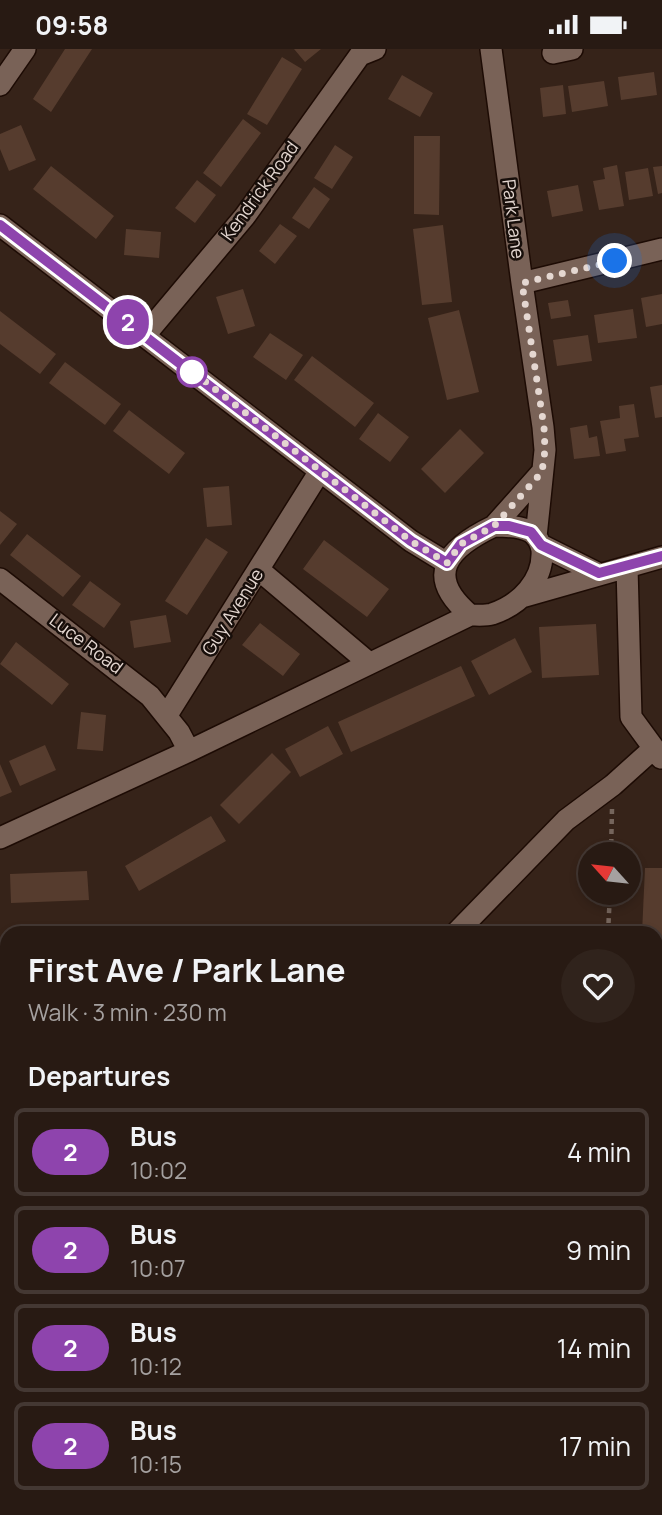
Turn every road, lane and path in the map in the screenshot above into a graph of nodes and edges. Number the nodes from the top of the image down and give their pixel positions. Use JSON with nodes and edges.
{"nodes":[{"id":1,"x":25,"y":49,"type":"edge"},
{"id":2,"x":375,"y":49,"type":"edge"},
{"id":3,"x":491,"y":49,"type":"edge"},
{"id":4,"x":0,"y":85,"type":"edge"},
{"id":5,"x":0,"y":225,"type":"edge"},
{"id":6,"x":662,"y":249,"type":"edge"},
{"id":7,"x":522,"y":283,"type":"junction"},
{"id":8,"x":145,"y":335,"type":"junction"},
{"id":9,"x":320,"y":471,"type":"junction"},
{"id":10,"x":542,"y":472,"type":"junction"},
{"id":11,"x":494,"y":526,"type":"junction"},
{"id":12,"x":539,"y":541,"type":"junction"},
{"id":13,"x":662,"y":557,"type":"edge"},
{"id":14,"x":447,"y":563,"type":"junction"},
{"id":15,"x":627,"y":567,"type":"junction"},
{"id":16,"x":259,"y":570,"type":"junction"},
{"id":17,"x":599,"y":573,"type":"junction"},
{"id":18,"x":0,"y":579,"type":"edge"},
{"id":19,"x":522,"y":597,"type":"junction"},
{"id":20,"x":470,"y":615,"type":"junction"},
{"id":21,"x":369,"y":663,"type":"junction"},
{"id":22,"x":167,"y":715,"type":"junction"},
{"id":23,"x":189,"y":751,"type":"junction"},
{"id":24,"x":657,"y":754,"type":"edge"},
{"id":25,"x":0,"y":838,"type":"edge"},
{"id":26,"x":609,"y":905,"type":"edge"},
{"id":27,"x":463,"y":926,"type":"edge"},
{"id":28,"x":608,"y":926,"type":"edge"}],
"edges":[{"from":1,"to":4,"type":"street"},
{"from":2,"to":8,"type":"street","name":"Kendrick Road"},
{"from":3,"to":7,"type":"street","name":"Park Lane"},
{"from":5,"to":8,"type":"street"},
{"from":6,"to":7,"type":"street"},
{"from":7,"to":10,"type":"street","name":"Park Lane"},
{"from":8,"to":9,"type":"street"},
{"from":9,"to":14,"type":"street"},
{"from":9,"to":16,"type":"street","name":"Guy Avenue"},
{"from":10,"to":11,"type":"street"},
{"from":10,"to":12,"type":"street","name":"Park Lane"},
{"from":11,"to":12,"type":"street"},
{"from":11,"to":14,"type":"street"},
{"from":12,"to":17,"type":"street"},
{"from":12,"to":19,"type":"street"},
{"from":13,"to":15,"type":"street"},
{"from":14,"to":20,"type":"street"},
{"from":15,"to":17,"type":"street"},
{"from":15,"to":24,"type":"street"},
{"from":16,"to":21,"type":"street"},
{"from":16,"to":22,"type":"street","name":"Guy Avenue"},
{"from":17,"to":19,"type":"street"},
{"from":18,"to":22,"type":"street","name":"Luce Road"},
{"from":19,"to":20,"type":"street"},
{"from":20,"to":21,"type":"street"},
{"from":21,"to":23,"type":"street"},
{"from":22,"to":23,"type":"street"},
{"from":23,"to":25,"type":"street"},
{"from":24,"to":27,"type":"street"},
{"from":26,"to":28,"type":"path"}]}
